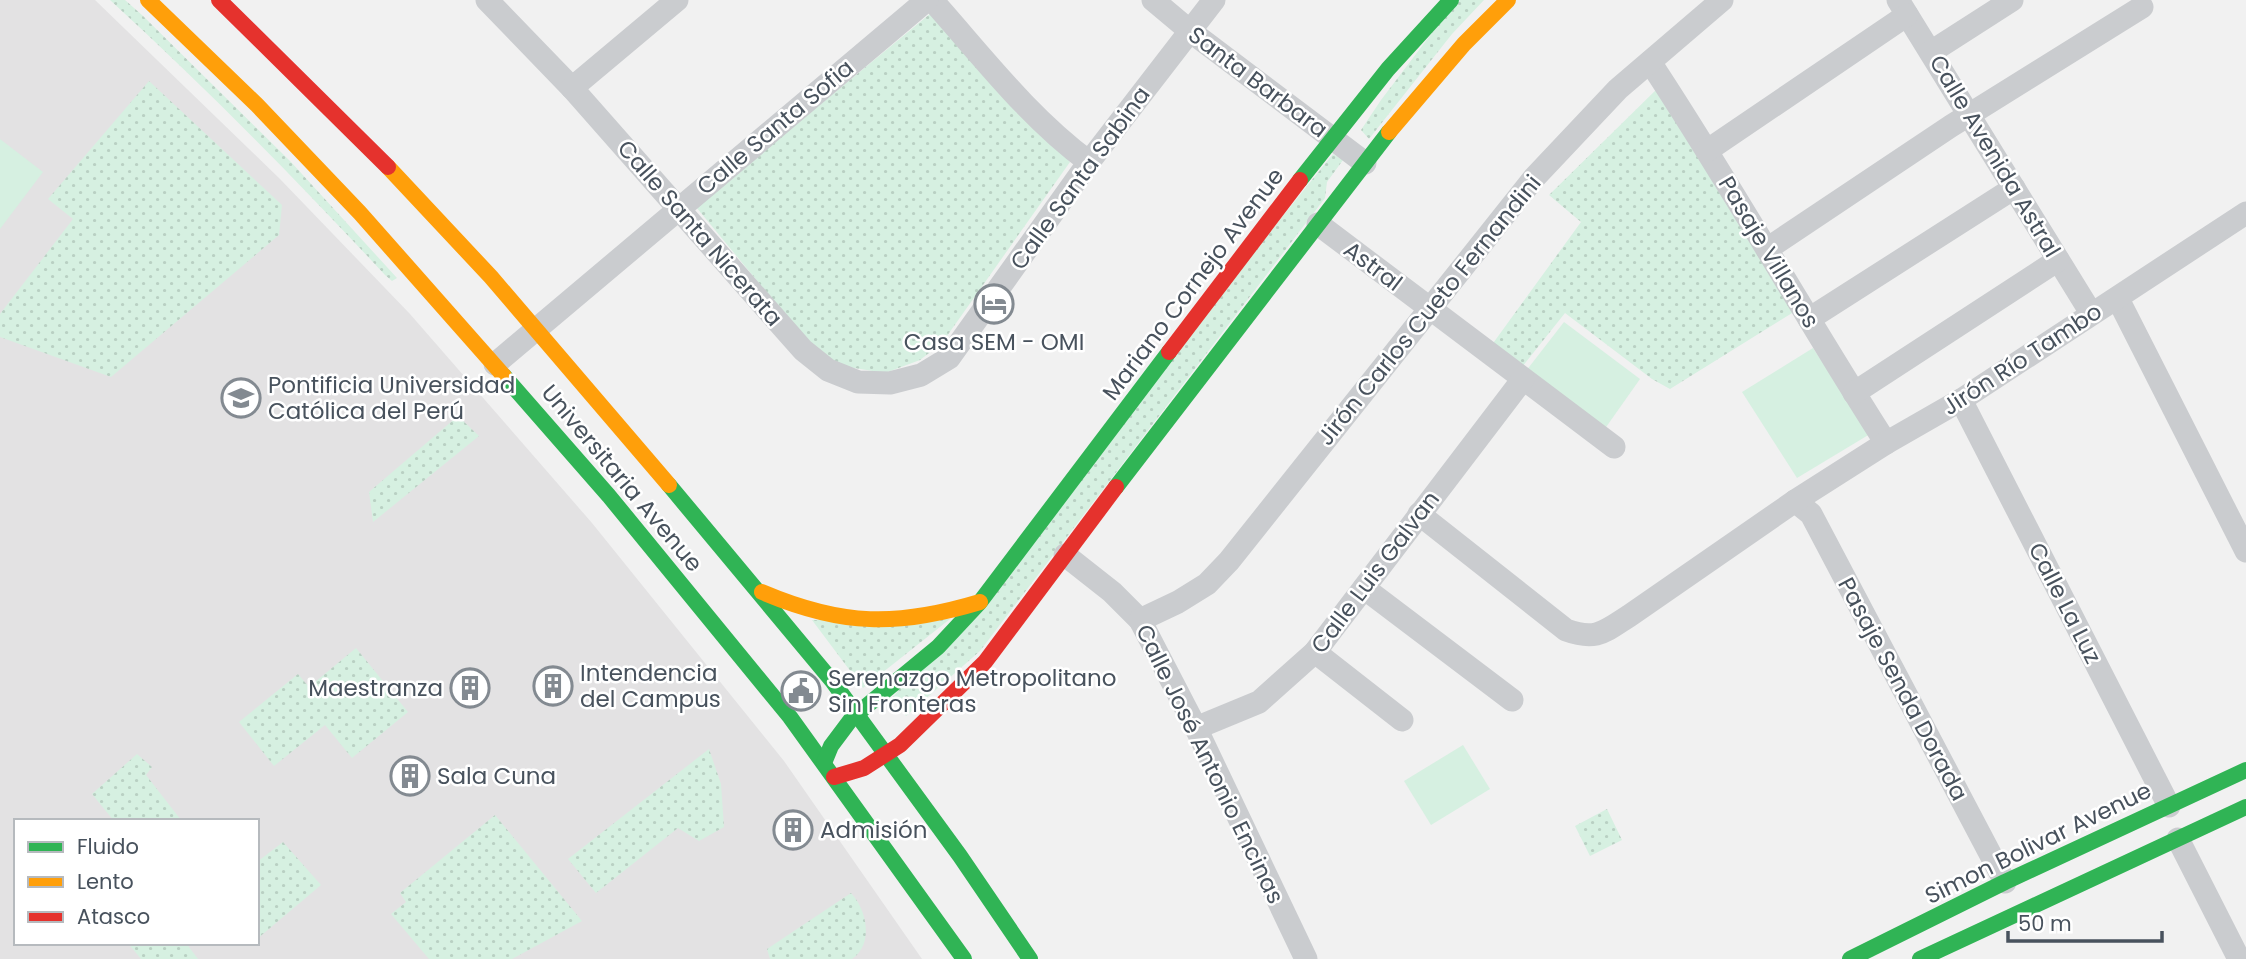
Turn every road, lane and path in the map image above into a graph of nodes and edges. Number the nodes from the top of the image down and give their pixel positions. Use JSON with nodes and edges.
{"nodes":[{"id":1,"x":148,"y":0,"type":"edge"},
{"id":2,"x":219,"y":0,"type":"edge"},
{"id":3,"x":487,"y":0,"type":"edge"},
{"id":4,"x":677,"y":0,"type":"edge"},
{"id":5,"x":927,"y":0,"type":"edge"},
{"id":6,"x":932,"y":0,"type":"edge"},
{"id":7,"x":1153,"y":0,"type":"edge"},
{"id":8,"x":1214,"y":0,"type":"edge"},
{"id":9,"x":1451,"y":0,"type":"edge"},
{"id":10,"x":1508,"y":0,"type":"edge"},
{"id":11,"x":1722,"y":0,"type":"edge"},
{"id":12,"x":2012,"y":0,"type":"edge"},
{"id":13,"x":1903,"y":7,"type":"edge"},
{"id":14,"x":2142,"y":7,"type":"dead end"},
{"id":15,"x":1190,"y":31,"type":"junction"},
{"id":16,"x":1931,"y":52,"type":"junction"},
{"id":17,"x":1650,"y":62,"type":"junction"},
{"id":18,"x":572,"y":89,"type":"junction"},
{"id":19,"x":1969,"y":115,"type":"junction"},
{"id":20,"x":1332,"y":138,"type":"junction"},
{"id":21,"x":1708,"y":150,"type":"junction"},
{"id":22,"x":1089,"y":162,"type":"junction"},
{"id":23,"x":1365,"y":163,"type":"junction"},
{"id":24,"x":2014,"y":188,"type":"junction"},
{"id":25,"x":678,"y":209,"type":"junction"},
{"id":26,"x":2246,"y":213,"type":"edge"},
{"id":27,"x":1318,"y":224,"type":"junction"},
{"id":28,"x":1767,"y":249,"type":"junction"},
{"id":29,"x":2058,"y":260,"type":"junction"},
{"id":30,"x":2118,"y":299,"type":"junction"},
{"id":31,"x":1429,"y":308,"type":"junction"},
{"id":32,"x":2091,"y":313,"type":"junction"},
{"id":33,"x":1809,"y":319,"type":"junction"},
{"id":34,"x":537,"y":329,"type":"junction"},
{"id":35,"x":949,"y":358,"type":"joint"},
{"id":36,"x":495,"y":364,"type":"junction"},
{"id":37,"x":1523,"y":379,"type":"junction"},
{"id":38,"x":1854,"y":393,"type":"junction"},
{"id":39,"x":1961,"y":400,"type":"junction"},
{"id":40,"x":1886,"y":443,"type":"junction"},
{"id":41,"x":1614,"y":447,"type":"dead end"},
{"id":42,"x":1795,"y":500,"type":"junction"},
{"id":43,"x":1419,"y":514,"type":"junction"},
{"id":44,"x":2246,"y":551,"type":"edge"},
{"id":45,"x":1065,"y":555,"type":"junction"},
{"id":46,"x":1364,"y":588,"type":"junction"},
{"id":47,"x":757,"y":589,"type":"junction"},
{"id":48,"x":979,"y":602,"type":"junction"},
{"id":49,"x":1140,"y":620,"type":"junction"},
{"id":50,"x":1315,"y":652,"type":"junction"},
{"id":51,"x":1512,"y":700,"type":"dead end"},
{"id":52,"x":856,"y":714,"type":"junction"},
{"id":53,"x":1402,"y":720,"type":"dead end"},
{"id":54,"x":1196,"y":728,"type":"junction"},
{"id":55,"x":886,"y":755,"type":"junction"},
{"id":56,"x":824,"y":763,"type":"junction"},
{"id":57,"x":2246,"y":770,"type":"edge"},
{"id":58,"x":834,"y":777,"type":"junction"},
{"id":59,"x":2169,"y":806,"type":"junction"},
{"id":60,"x":2246,"y":807,"type":"edge"},
{"id":61,"x":2178,"y":839,"type":"junction"},
{"id":62,"x":960,"y":856,"type":"junction"},
{"id":63,"x":941,"y":857,"type":"dead end"},
{"id":64,"x":923,"y":867,"type":"dead end"},
{"id":65,"x":2005,"y":882,"type":"junction"},
{"id":66,"x":912,"y":884,"type":"junction"},
{"id":67,"x":964,"y":959,"type":"edge"},
{"id":68,"x":1030,"y":959,"type":"edge"},
{"id":69,"x":1306,"y":959,"type":"edge"},
{"id":70,"x":1850,"y":959,"type":"edge"},
{"id":71,"x":1920,"y":959,"type":"edge"},
{"id":72,"x":2239,"y":959,"type":"edge"}],
"edges":[{"from":1,"to":36,"type":"main road","name":"Universitaria Avenue"},
{"from":2,"to":34,"type":"main road","name":"Universitaria Avenue"},
{"from":3,"to":18,"type":"street","name":"Calle Santa Nicerata"},
{"from":4,"to":18,"type":"street"},
{"from":5,"to":25,"type":"street","name":"Calle Santa Sofia"},
{"from":6,"to":22,"type":"street"},
{"from":7,"to":15,"type":"street","name":"Santa Barbara"},
{"from":8,"to":15,"type":"street","name":"Calle Santa Sabina"},
{"from":9,"to":20,"type":"main road","name":"Mariano Cornejo Avenue"},
{"from":10,"to":23,"type":"main road"},
{"from":11,"to":17,"type":"street","name":"Jirón Carlos Cueto Fernandini"},
{"from":12,"to":16,"type":"street"},
{"from":13,"to":16,"type":"street","name":"Calle Avenida Astral"},
{"from":13,"to":21,"type":"street"},
{"from":14,"to":19,"type":"street"},
{"from":15,"to":20,"type":"street","name":"Santa Barbara"},
{"from":15,"to":22,"type":"street","name":"Calle Santa Sabina"},
{"from":16,"to":19,"type":"street","name":"Calle Avenida Astral"},
{"from":17,"to":21,"type":"street","name":"Pasaje Villanos"},
{"from":17,"to":31,"type":"street","name":"Jirón Carlos Cueto Fernandini"},
{"from":18,"to":25,"type":"street","name":"Calle Santa Nicerata"},
{"from":19,"to":24,"type":"street","name":"Calle Avenida Astral"},
{"from":19,"to":28,"type":"street"},
{"from":20,"to":23,"type":"street","name":"Santa Barbara"},
{"from":20,"to":48,"type":"main road","name":"Mariano Cornejo Avenue"},
{"from":21,"to":28,"type":"street","name":"Pasaje Villanos"},
{"from":22,"to":35,"type":"street","name":"Calle Santa Sabina"},
{"from":23,"to":27,"type":"main road"},
{"from":24,"to":29,"type":"street","name":"Calle Avenida Astral"},
{"from":24,"to":33,"type":"street"},
{"from":25,"to":34,"type":"street","name":"Calle Santa Sofia"},
{"from":25,"to":35,"type":"street","name":"Calle Santa Nicerata"},
{"from":26,"to":30,"type":"street","name":"Jirón Río Tambo"},
{"from":27,"to":31,"type":"street","name":"Astral"},
{"from":27,"to":45,"type":"main road"},
{"from":28,"to":33,"type":"street","name":"Pasaje Villanos"},
{"from":29,"to":32,"type":"street","name":"Calle Avenida Astral"},
{"from":29,"to":38,"type":"street"},
{"from":30,"to":32,"type":"street","name":"Jirón Río Tambo"},
{"from":30,"to":44,"type":"street"},
{"from":31,"to":37,"type":"street","name":"Astral"},
{"from":31,"to":49,"type":"street","name":"Jirón Carlos Cueto Fernandini"},
{"from":32,"to":39,"type":"street","name":"Jirón Río Tambo"},
{"from":33,"to":38,"type":"street","name":"Pasaje Villanos"},
{"from":34,"to":36,"type":"street","name":"Calle Santa Sofia"},
{"from":34,"to":47,"type":"main road","name":"Universitaria Avenue"},
{"from":36,"to":56,"type":"main road","name":"Universitaria Avenue"},
{"from":37,"to":41,"type":"street","name":"Astral"},
{"from":37,"to":43,"type":"street","name":"Calle Luis Galvan"},
{"from":38,"to":40,"type":"street","name":"Pasaje Villanos"},
{"from":39,"to":40,"type":"street","name":"Jirón Río Tambo"},
{"from":39,"to":59,"type":"street","name":"Calle La Luz"},
{"from":40,"to":42,"type":"street","name":"Jirón Río Tambo"},
{"from":42,"to":43,"type":"street","name":"Jirón Río Tambo"},
{"from":42,"to":65,"type":"street","name":"Pasaje Senda Dorada"},
{"from":43,"to":46,"type":"street","name":"Calle Luis Galvan"},
{"from":45,"to":49,"type":"street","name":"Calle José Antonio Encinas"},
{"from":45,"to":55,"type":"main road"},
{"from":46,"to":50,"type":"street","name":"Calle Luis Galvan"},
{"from":46,"to":51,"type":"street"},
{"from":47,"to":48,"type":"main road"},
{"from":47,"to":52,"type":"main road","name":"Universitaria Avenue"},
{"from":48,"to":52,"type":"main road","name":"Mariano Cornejo Avenue"},
{"from":49,"to":54,"type":"street","name":"Calle José Antonio Encinas"},
{"from":50,"to":53,"type":"street"},
{"from":50,"to":54,"type":"street","name":"Calle Luis Galvan"},
{"from":52,"to":55,"type":"main road","name":"Universitaria Avenue"},
{"from":52,"to":56,"type":"main road","name":"Mariano Cornejo Avenue"},
{"from":54,"to":69,"type":"street","name":"Calle José Antonio Encinas"},
{"from":55,"to":58,"type":"main road"},
{"from":55,"to":62,"type":"main road","name":"Universitaria Avenue"},
{"from":56,"to":58,"type":"main road","name":"Universitaria Avenue"},
{"from":57,"to":59,"type":"main road","name":"Simon Bolivar Avenue"},
{"from":58,"to":66,"type":"main road","name":"Universitaria Avenue"},
{"from":59,"to":65,"type":"main road","name":"Simon Bolivar Avenue"},
{"from":60,"to":61,"type":"main road"},
{"from":61,"to":71,"type":"main road"},
{"from":61,"to":72,"type":"street"},
{"from":62,"to":63,"type":"main road"},
{"from":62,"to":68,"type":"main road","name":"Universitaria Avenue"},
{"from":64,"to":66,"type":"main road"},
{"from":65,"to":70,"type":"main road","name":"Simon Bolivar Avenue"},
{"from":66,"to":67,"type":"main road","name":"Universitaria Avenue"}]}
